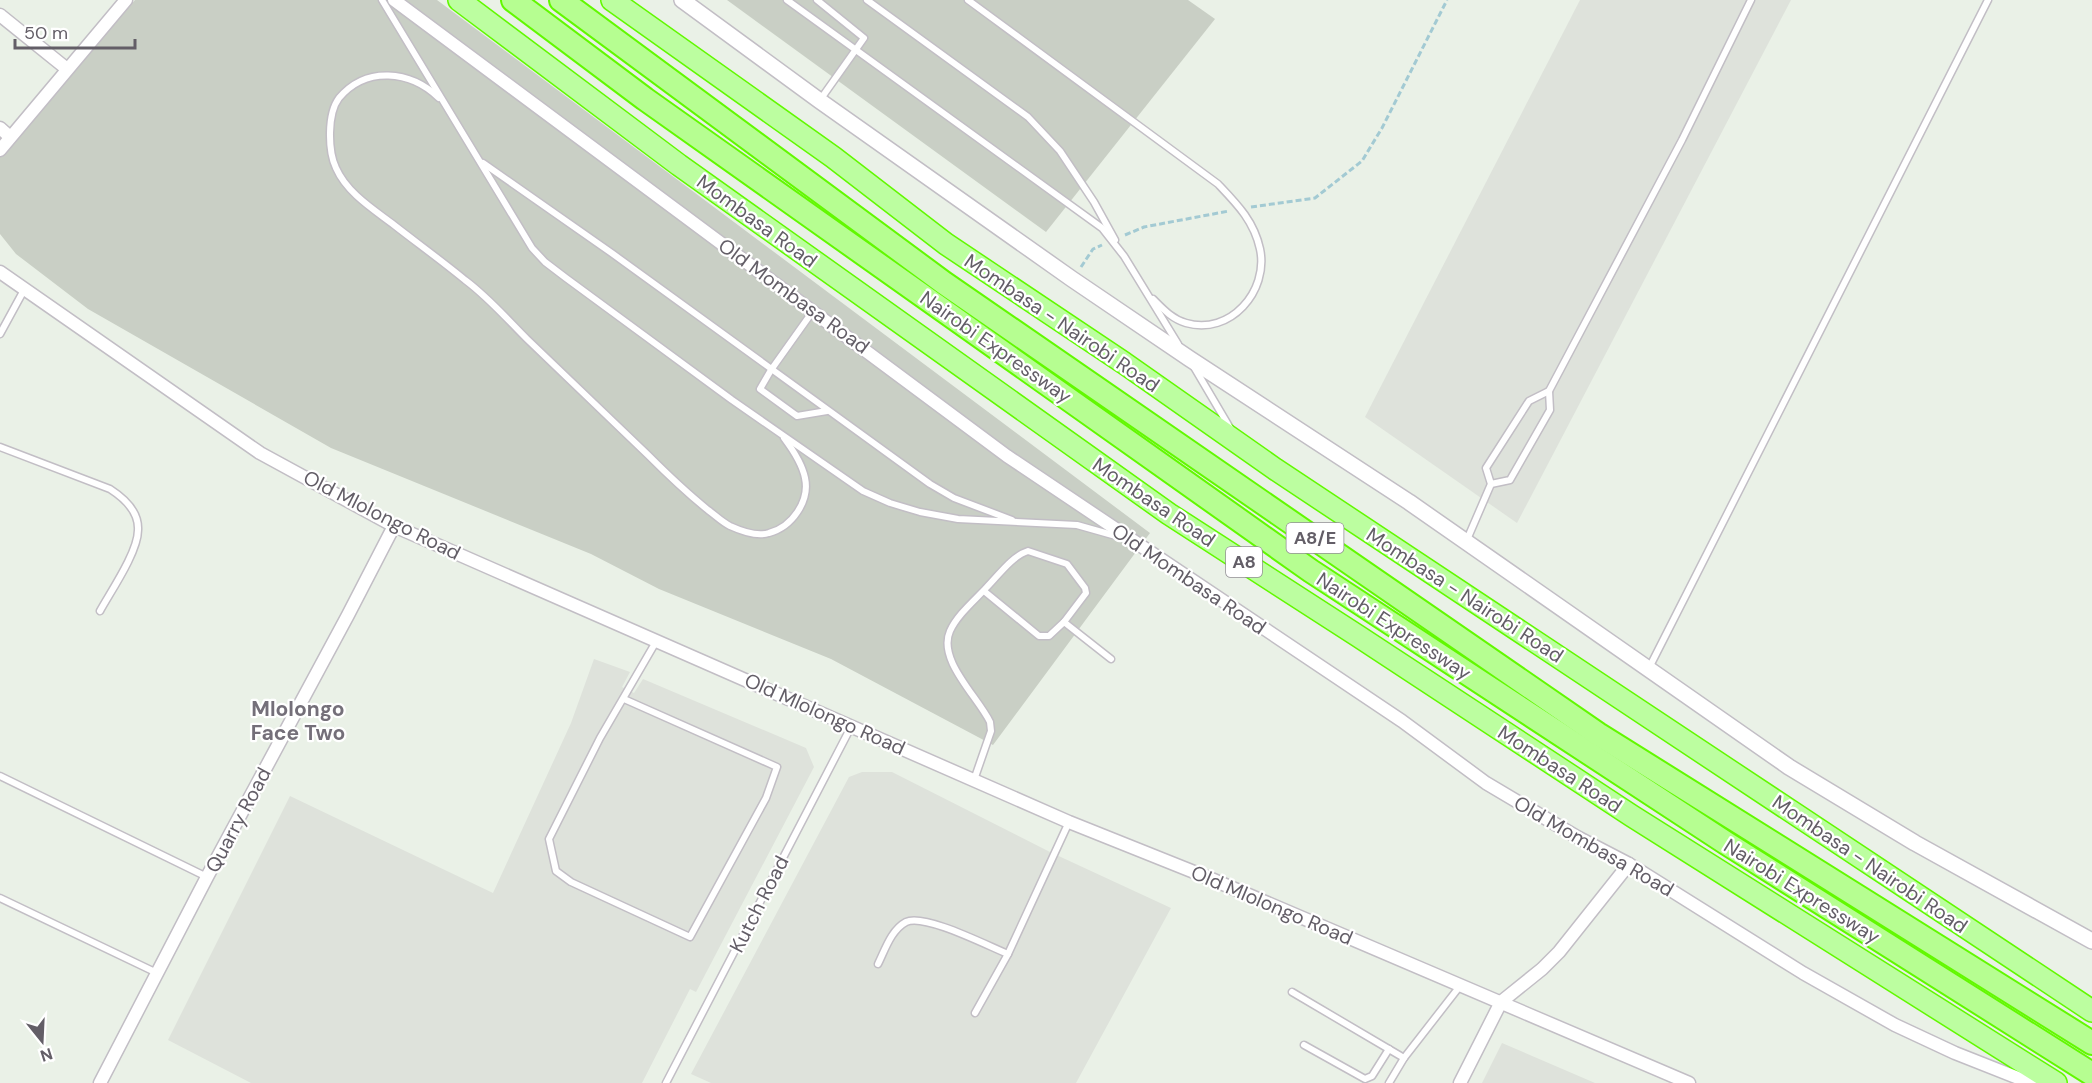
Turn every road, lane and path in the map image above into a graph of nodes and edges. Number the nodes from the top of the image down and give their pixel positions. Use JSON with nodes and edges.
{"nodes":[{"id":1,"x":126,"y":0,"type":"edge"},
{"id":2,"x":382,"y":0,"type":"edge"},
{"id":3,"x":394,"y":0,"type":"edge"},
{"id":4,"x":459,"y":0,"type":"edge"},
{"id":5,"x":513,"y":0,"type":"edge"},
{"id":6,"x":561,"y":0,"type":"edge"},
{"id":7,"x":612,"y":0,"type":"edge"},
{"id":8,"x":682,"y":0,"type":"edge"},
{"id":9,"x":787,"y":0,"type":"edge"},
{"id":10,"x":817,"y":0,"type":"edge"},
{"id":11,"x":867,"y":0,"type":"edge"},
{"id":12,"x":968,"y":0,"type":"edge"},
{"id":13,"x":1447,"y":0,"type":"edge"},
{"id":14,"x":1751,"y":0,"type":"edge"},
{"id":15,"x":1988,"y":0,"type":"edge"},
{"id":16,"x":0,"y":15,"type":"edge"},
{"id":17,"x":856,"y":50,"type":"junction"},
{"id":18,"x":67,"y":69,"type":"junction"},
{"id":19,"x":820,"y":101,"type":"junction"},
{"id":20,"x":448,"y":106,"type":"junction"},
{"id":21,"x":0,"y":128,"type":"edge"},
{"id":22,"x":10,"y":137,"type":"junction"},
{"id":23,"x":0,"y":150,"type":"edge"},
{"id":24,"x":480,"y":161,"type":"junction"},
{"id":25,"x":1242,"y":209,"type":"junction"},
{"id":26,"x":1113,"y":240,"type":"junction"},
{"id":27,"x":0,"y":272,"type":"edge"},
{"id":28,"x":1072,"y":279,"type":"junction"},
{"id":29,"x":24,"y":290,"type":"junction"},
{"id":30,"x":1146,"y":292,"type":"junction"},
{"id":31,"x":813,"y":310,"type":"junction"},
{"id":32,"x":0,"y":334,"type":"edge"},
{"id":33,"x":1190,"y":359,"type":"junction"},
{"id":34,"x":771,"y":370,"type":"junction"},
{"id":35,"x":1549,"y":391,"type":"junction"},
{"id":36,"x":827,"y":411,"type":"junction"},
{"id":37,"x":780,"y":433,"type":"junction"},
{"id":38,"x":0,"y":447,"type":"edge"},
{"id":39,"x":1275,"y":469,"type":"junction"},
{"id":40,"x":1491,"y":484,"type":"junction"},
{"id":41,"x":1018,"y":522,"type":"junction"},
{"id":42,"x":394,"y":526,"type":"junction"},
{"id":43,"x":1132,"y":541,"type":"junction"},
{"id":44,"x":1466,"y":542,"type":"junction"},
{"id":45,"x":984,"y":591,"type":"junction"},
{"id":46,"x":100,"y":611,"type":"dead end"},
{"id":47,"x":1064,"y":622,"type":"junction"},
{"id":48,"x":657,"y":640,"type":"junction"},
{"id":49,"x":1112,"y":659,"type":"dead end"},
{"id":50,"x":1648,"y":668,"type":"junction"},
{"id":51,"x":624,"y":699,"type":"junction"},
{"id":52,"x":852,"y":725,"type":"junction"},
{"id":53,"x":0,"y":776,"type":"edge"},
{"id":54,"x":974,"y":780,"type":"junction"},
{"id":55,"x":1069,"y":822,"type":"junction"},
{"id":56,"x":1629,"y":864,"type":"junction"},
{"id":57,"x":207,"y":877,"type":"junction"},
{"id":58,"x":0,"y":898,"type":"edge"},
{"id":59,"x":2092,"y":941,"type":"edge"},
{"id":60,"x":1008,"y":954,"type":"junction"},
{"id":61,"x":878,"y":964,"type":"dead end"},
{"id":62,"x":157,"y":973,"type":"junction"},
{"id":63,"x":1460,"y":986,"type":"junction"},
{"id":64,"x":1292,"y":992,"type":"dead end"},
{"id":65,"x":1501,"y":1002,"type":"junction"},
{"id":66,"x":2092,"y":1011,"type":"edge"},
{"id":67,"x":975,"y":1013,"type":"dead end"},
{"id":68,"x":2092,"y":1042,"type":"edge"},
{"id":69,"x":1304,"y":1046,"type":"dead end"},
{"id":70,"x":1389,"y":1049,"type":"junction"},
{"id":71,"x":1404,"y":1058,"type":"junction"},
{"id":72,"x":2092,"y":1074,"type":"edge"},
{"id":73,"x":100,"y":1083,"type":"edge"},
{"id":74,"x":666,"y":1083,"type":"edge"},
{"id":75,"x":1389,"y":1083,"type":"edge"},
{"id":76,"x":1460,"y":1083,"type":"edge"},
{"id":77,"x":1689,"y":1083,"type":"edge"},
{"id":78,"x":2031,"y":1083,"type":"edge"},
{"id":79,"x":2056,"y":1083,"type":"edge"}],
"edges":[{"from":1,"to":18,"type":"street"},
{"from":2,"to":20,"type":"lane"},
{"from":3,"to":31,"type":"street","name":"Old Mombasa Road"},
{"from":4,"to":79,"type":"highway","name":"Mombasa Road","number":"A8"},
{"from":5,"to":72,"type":"highway","name":"Nairobi Expressway","number":"A8/E"},
{"from":6,"to":68,"type":"highway","name":"Nairobi Expressway","number":"A8/E"},
{"from":7,"to":39,"type":"highway","name":"Mombasa - Nairobi Road"},
{"from":8,"to":19,"type":"street"},
{"from":9,"to":17,"type":"lane"},
{"from":10,"to":17,"type":"lane"},
{"from":11,"to":26,"type":"lane"},
{"from":12,"to":25,"type":"lane"},
{"from":13,"to":25,"type":"path"},
{"from":14,"to":35,"type":"lane"},
{"from":15,"to":50,"type":"lane"},
{"from":16,"to":18,"type":"street"},
{"from":17,"to":19,"type":"lane"},
{"from":17,"to":26,"type":"lane"},
{"from":18,"to":22,"type":"street"},
{"from":19,"to":28,"type":"street"},
{"from":20,"to":24,"type":"lane"},
{"from":20,"to":37,"type":"lane"},
{"from":21,"to":22,"type":"street"},
{"from":22,"to":23,"type":"street"},
{"from":24,"to":34,"type":"lane"},
{"from":24,"to":37,"type":"lane"},
{"from":25,"to":26,"type":"path"},
{"from":25,"to":30,"type":"lane"},
{"from":26,"to":28,"type":"path"},
{"from":26,"to":30,"type":"lane"},
{"from":27,"to":29,"type":"street","name":"Old Mlolongo Road"},
{"from":28,"to":33,"type":"street"},
{"from":29,"to":32,"type":"lane"},
{"from":29,"to":42,"type":"street","name":"Old Mlolongo Road"},
{"from":30,"to":33,"type":"lane"},
{"from":31,"to":34,"type":"lane"},
{"from":31,"to":43,"type":"street","name":"Old Mombasa Road"},
{"from":33,"to":39,"type":"lane"},
{"from":33,"to":44,"type":"street"},
{"from":34,"to":36,"type":"lane"},
{"from":34,"to":36,"type":"lane"},
{"from":35,"to":40,"type":"lane"},
{"from":35,"to":40,"type":"lane"},
{"from":36,"to":41,"type":"lane"},
{"from":37,"to":41,"type":"lane"},
{"from":38,"to":46,"type":"lane"},
{"from":39,"to":66,"type":"highway","name":"Mombasa - Nairobi Road"},
{"from":40,"to":44,"type":"lane"},
{"from":41,"to":43,"type":"lane"},
{"from":42,"to":48,"type":"street","name":"Old Mlolongo Road"},
{"from":42,"to":57,"type":"street","name":"Quarry Road"},
{"from":43,"to":56,"type":"street","name":"Old Mombasa Road"},
{"from":44,"to":50,"type":"street"},
{"from":45,"to":47,"type":"lane"},
{"from":45,"to":47,"type":"lane"},
{"from":45,"to":54,"type":"lane"},
{"from":47,"to":49,"type":"lane"},
{"from":48,"to":51,"type":"lane"},
{"from":48,"to":52,"type":"street","name":"Old Mlolongo Road"},
{"from":50,"to":59,"type":"street"},
{"from":51,"to":51,"type":"lane"},
{"from":52,"to":54,"type":"street","name":"Old Mlolongo Road"},
{"from":52,"to":74,"type":"lane","name":"Kutch Road"},
{"from":53,"to":57,"type":"lane"},
{"from":54,"to":55,"type":"street","name":"Old Mlolongo Road"},
{"from":55,"to":60,"type":"lane"},
{"from":55,"to":63,"type":"street","name":"Old Mlolongo Road"},
{"from":56,"to":65,"type":"street"},
{"from":56,"to":78,"type":"street","name":"Old Mombasa Road"},
{"from":57,"to":62,"type":"street","name":"Quarry Road"},
{"from":58,"to":62,"type":"lane"},
{"from":60,"to":61,"type":"lane"},
{"from":60,"to":67,"type":"lane"},
{"from":62,"to":73,"type":"street","name":"Quarry Road"},
{"from":63,"to":65,"type":"street","name":"Old Mlolongo Road"},
{"from":63,"to":71,"type":"lane"},
{"from":64,"to":70,"type":"lane"},
{"from":65,"to":76,"type":"street"},
{"from":65,"to":77,"type":"street","name":"Old Mlolongo Road"},
{"from":69,"to":70,"type":"lane"},
{"from":70,"to":71,"type":"lane"},
{"from":71,"to":75,"type":"lane"}]}
